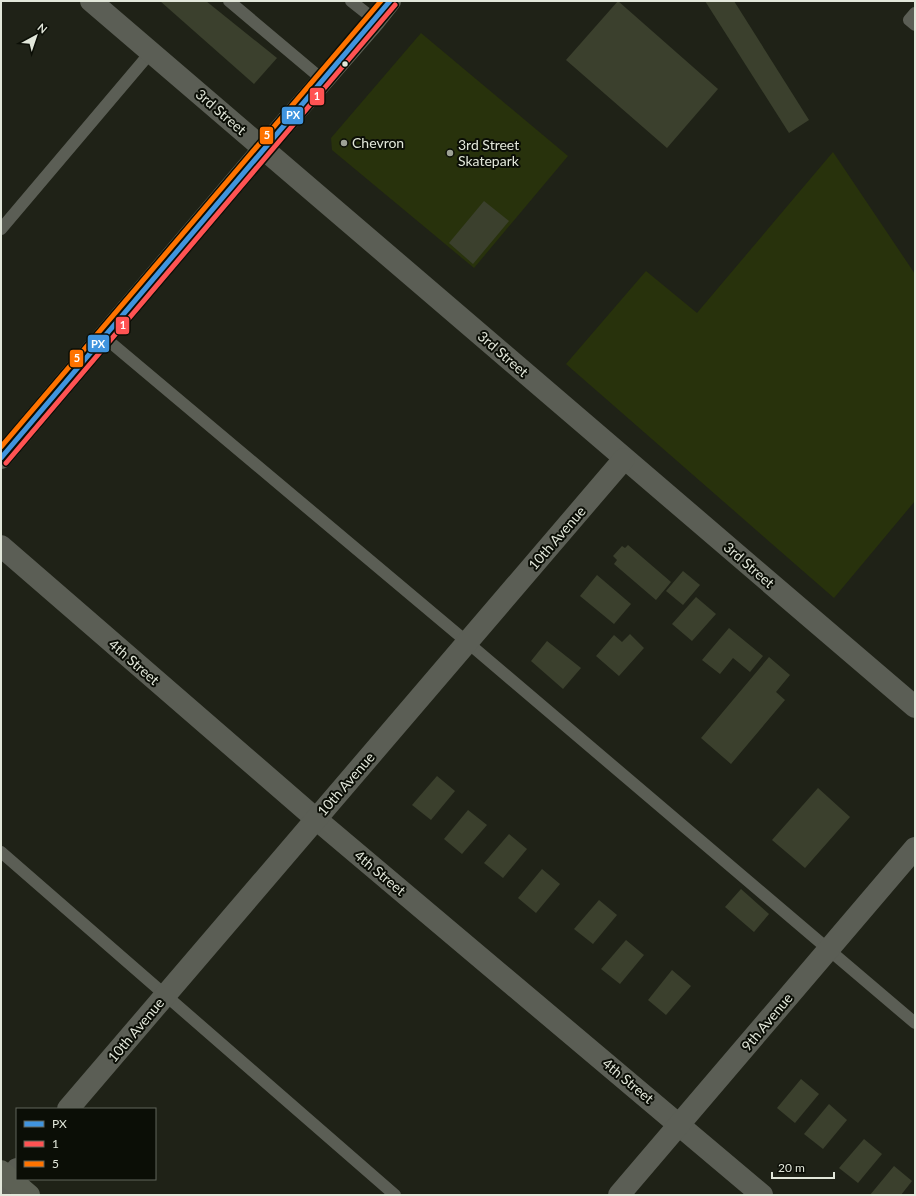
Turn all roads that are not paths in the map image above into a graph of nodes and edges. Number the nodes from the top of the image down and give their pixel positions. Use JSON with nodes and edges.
{"nodes":[{"id":1,"x":91,"y":1,"type":"edge"},
{"id":2,"x":229,"y":1,"type":"edge"},
{"id":3,"x":351,"y":1,"type":"edge"},
{"id":4,"x":390,"y":1,"type":"edge"},
{"id":5,"x":915,"y":13,"type":"edge"},
{"id":6,"x":375,"y":20,"type":"junction"},
{"id":7,"x":915,"y":25,"type":"edge"},
{"id":8,"x":151,"y":52,"type":"junction"},
{"id":9,"x":323,"y":80,"type":"junction"},
{"id":10,"x":264,"y":148,"type":"junction"},
{"id":11,"x":1,"y":229,"type":"edge"},
{"id":12,"x":104,"y":337,"type":"junction"},
{"id":13,"x":1,"y":458,"type":"edge"},
{"id":14,"x":624,"y":459,"type":"junction"},
{"id":15,"x":1,"y":546,"type":"edge"},
{"id":16,"x":467,"y":642,"type":"junction"},
{"id":17,"x":915,"y":707,"type":"edge"},
{"id":18,"x":316,"y":819,"type":"junction"},
{"id":19,"x":915,"y":848,"type":"edge"},
{"id":20,"x":1,"y":852,"type":"edge"},
{"id":21,"x":828,"y":949,"type":"junction"},
{"id":22,"x":166,"y":995,"type":"junction"},
{"id":23,"x":915,"y":1023,"type":"edge"},
{"id":24,"x":69,"y":1108,"type":"edge"},
{"id":25,"x":679,"y":1125,"type":"junction"},
{"id":26,"x":7,"y":1176,"type":"edge"},
{"id":27,"x":29,"y":1195,"type":"edge"},
{"id":28,"x":395,"y":1195,"type":"edge"},
{"id":29,"x":619,"y":1195,"type":"edge"},
{"id":30,"x":762,"y":1195,"type":"edge"}],
"edges":[{"from":1,"to":8,"type":"street","name":"3rd Street"},
{"from":2,"to":9,"type":"lane"},
{"from":3,"to":6,"type":"lane"},
{"from":4,"to":6,"type":"main road"},
{"from":5,"to":7,"type":"lane"},
{"from":6,"to":9,"type":"main road"},
{"from":8,"to":10,"type":"street","name":"3rd Street"},
{"from":8,"to":11,"type":"lane"},
{"from":9,"to":10,"type":"main road"},
{"from":10,"to":12,"type":"main road"},
{"from":10,"to":14,"type":"street","name":"3rd Street"},
{"from":12,"to":13,"type":"main road"},
{"from":12,"to":16,"type":"lane"},
{"from":14,"to":16,"type":"street","name":"10th Avenue"},
{"from":14,"to":17,"type":"street","name":"3rd Street"},
{"from":15,"to":18,"type":"street","name":"4th Street"},
{"from":16,"to":18,"type":"street","name":"10th Avenue"},
{"from":16,"to":21,"type":"lane"},
{"from":18,"to":22,"type":"street","name":"10th Avenue"},
{"from":18,"to":25,"type":"street","name":"4th Street"},
{"from":19,"to":21,"type":"street","name":"9th Avenue"},
{"from":20,"to":22,"type":"lane"},
{"from":21,"to":23,"type":"lane"},
{"from":21,"to":25,"type":"street","name":"9th Avenue"},
{"from":22,"to":24,"type":"street","name":"10th Avenue"},
{"from":22,"to":28,"type":"lane"},
{"from":25,"to":29,"type":"street","name":"9th Avenue"},
{"from":25,"to":30,"type":"street","name":"4th Street"},
{"from":26,"to":27,"type":"main road"}]}
